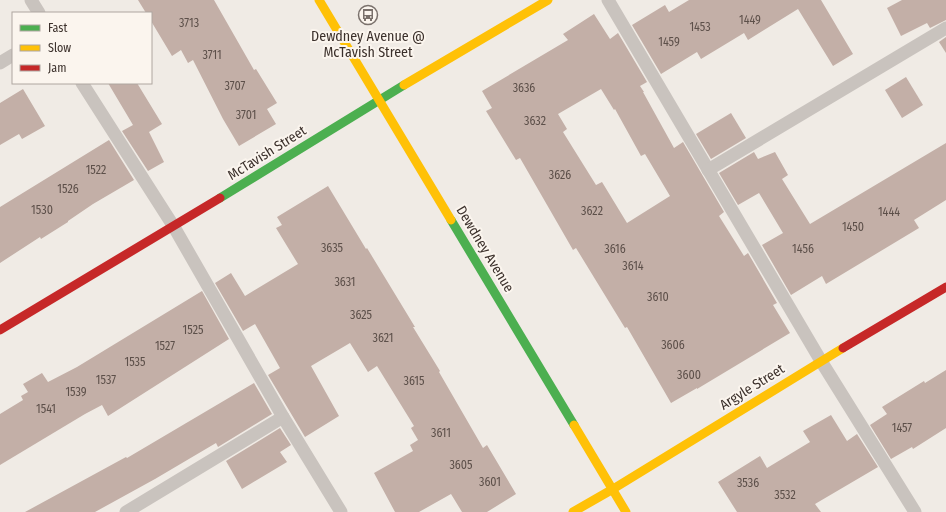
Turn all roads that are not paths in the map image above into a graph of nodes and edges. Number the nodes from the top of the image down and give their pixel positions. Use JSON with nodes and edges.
{"nodes":[{"id":1,"x":31,"y":0,"type":"edge"},
{"id":2,"x":319,"y":0,"type":"edge"},
{"id":3,"x":548,"y":0,"type":"edge"},
{"id":4,"x":608,"y":0,"type":"edge"},
{"id":5,"x":38,"y":12,"type":"edge"},
{"id":6,"x":946,"y":28,"type":"edge"},
{"id":7,"x":12,"y":57,"type":"edge"},
{"id":8,"x":0,"y":63,"type":"edge"},
{"id":9,"x":83,"y":84,"type":"edge"},
{"id":10,"x":379,"y":100,"type":"junction"},
{"id":11,"x":708,"y":170,"type":"junction"},
{"id":12,"x":174,"y":227,"type":"junction"},
{"id":13,"x":946,"y":287,"type":"edge"},
{"id":14,"x":0,"y":330,"type":"edge"},
{"id":15,"x":821,"y":361,"type":"junction"},
{"id":16,"x":283,"y":417,"type":"junction"},
{"id":17,"x":613,"y":489,"type":"junction"},
{"id":18,"x":126,"y":512,"type":"edge"},
{"id":19,"x":340,"y":512,"type":"edge"},
{"id":20,"x":573,"y":512,"type":"edge"},
{"id":21,"x":626,"y":512,"type":"edge"},
{"id":22,"x":915,"y":512,"type":"edge"}],
"edges":[{"from":1,"to":5,"type":"lane"},
{"from":2,"to":10,"type":"street","name":"Dewdney Avenue"},
{"from":3,"to":10,"type":"street","name":"McTavish Street"},
{"from":4,"to":11,"type":"lane"},
{"from":6,"to":11,"type":"lane"},
{"from":7,"to":8,"type":"lane"},
{"from":9,"to":12,"type":"lane"},
{"from":10,"to":12,"type":"street","name":"McTavish Street"},
{"from":10,"to":17,"type":"street","name":"Dewdney Avenue"},
{"from":11,"to":15,"type":"lane"},
{"from":12,"to":14,"type":"street","name":"McTavish Street"},
{"from":12,"to":16,"type":"lane"},
{"from":13,"to":15,"type":"street","name":"Argyle Street"},
{"from":15,"to":17,"type":"street","name":"Argyle Street"},
{"from":15,"to":22,"type":"lane"},
{"from":16,"to":18,"type":"lane"},
{"from":16,"to":19,"type":"lane"},
{"from":17,"to":20,"type":"street","name":"Argyle Street"},
{"from":17,"to":21,"type":"street","name":"Dewdney Avenue"}]}
